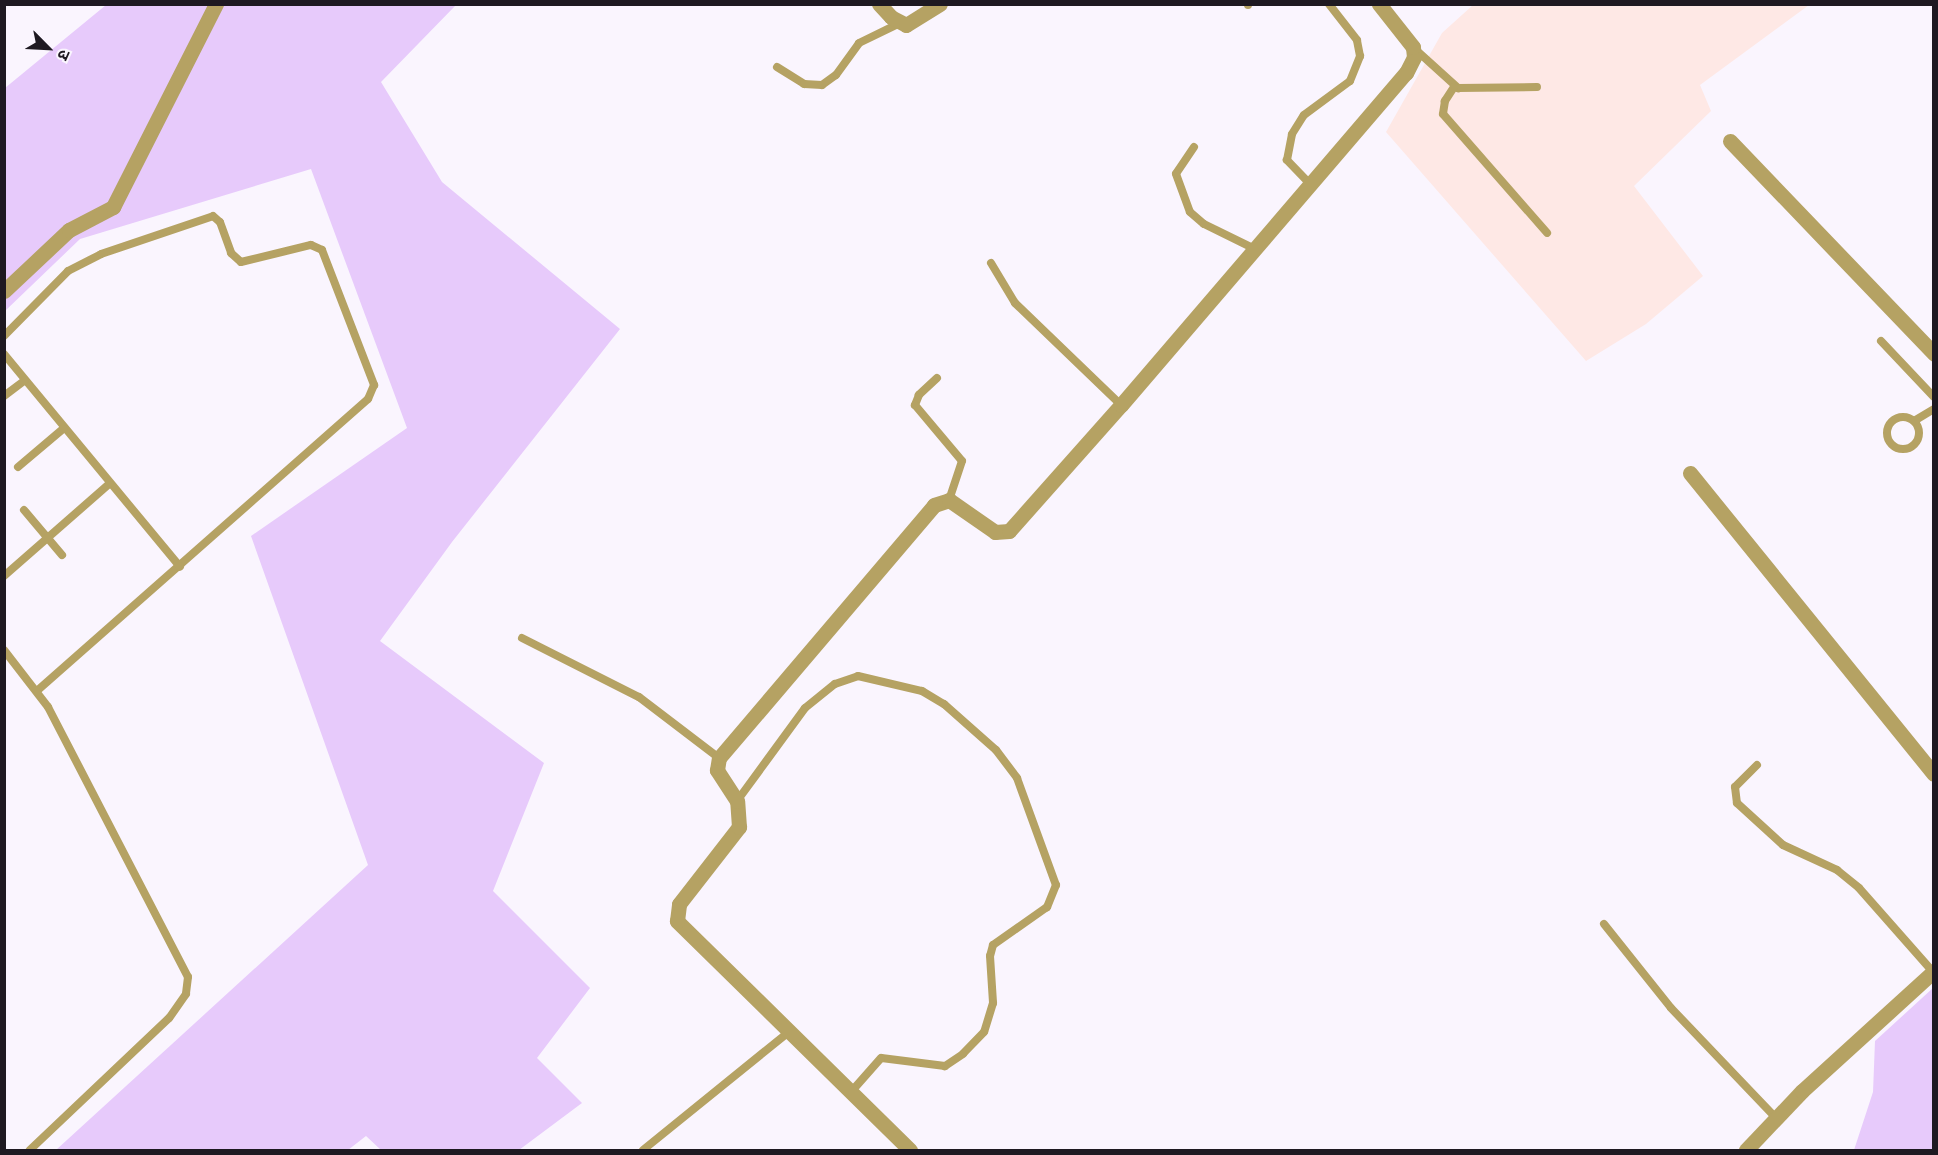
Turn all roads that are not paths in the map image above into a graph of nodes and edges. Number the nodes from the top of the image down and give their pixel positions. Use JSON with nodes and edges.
{"nodes":[{"id":1,"x":216,"y":4,"type":"edge"},
{"id":2,"x":879,"y":4,"type":"edge"},
{"id":3,"x":940,"y":4,"type":"edge"},
{"id":4,"x":1329,"y":4,"type":"edge"},
{"id":5,"x":1379,"y":4,"type":"edge"},
{"id":6,"x":900,"y":23,"type":"junction"},
{"id":7,"x":1413,"y":47,"type":"junction"},
{"id":8,"x":777,"y":67,"type":"dead end"},
{"id":9,"x":1454,"y":87,"type":"junction"},
{"id":10,"x":1537,"y":87,"type":"dead end"},
{"id":11,"x":1730,"y":141,"type":"dead end"},
{"id":12,"x":1194,"y":147,"type":"dead end"},
{"id":13,"x":1312,"y":186,"type":"junction"},
{"id":14,"x":1546,"y":233,"type":"dead end"},
{"id":15,"x":1256,"y":250,"type":"junction"},
{"id":16,"x":991,"y":263,"type":"dead end"},
{"id":17,"x":4,"y":291,"type":"edge"},
{"id":18,"x":4,"y":336,"type":"edge"},
{"id":19,"x":1881,"y":341,"type":"dead end"},
{"id":20,"x":1933,"y":352,"type":"edge"},
{"id":21,"x":4,"y":354,"type":"edge"},
{"id":22,"x":937,"y":378,"type":"dead end"},
{"id":23,"x":25,"y":380,"type":"junction"},
{"id":24,"x":4,"y":396,"type":"edge"},
{"id":25,"x":1934,"y":397,"type":"edge"},
{"id":26,"x":1121,"y":405,"type":"junction"},
{"id":27,"x":1934,"y":409,"type":"edge"},
{"id":28,"x":1914,"y":421,"type":"junction"},
{"id":29,"x":63,"y":429,"type":"junction"},
{"id":30,"x":18,"y":467,"type":"dead end"},
{"id":31,"x":1690,"y":473,"type":"dead end"},
{"id":32,"x":109,"y":484,"type":"junction"},
{"id":33,"x":949,"y":500,"type":"junction"},
{"id":34,"x":24,"y":510,"type":"dead end"},
{"id":35,"x":46,"y":538,"type":"junction"},
{"id":36,"x":62,"y":555,"type":"dead end"},
{"id":37,"x":180,"y":567,"type":"junction"},
{"id":38,"x":4,"y":576,"type":"edge"},
{"id":39,"x":522,"y":638,"type":"dead end"},
{"id":40,"x":4,"y":650,"type":"edge"},
{"id":41,"x":38,"y":690,"type":"junction"},
{"id":42,"x":719,"y":758,"type":"junction"},
{"id":43,"x":1756,"y":765,"type":"dead end"},
{"id":44,"x":1934,"y":774,"type":"edge"},
{"id":45,"x":736,"y":801,"type":"junction"},
{"id":46,"x":1604,"y":924,"type":"dead end"},
{"id":47,"x":1933,"y":971,"type":"edge"},
{"id":48,"x":790,"y":1031,"type":"junction"},
{"id":49,"x":851,"y":1092,"type":"junction"},
{"id":50,"x":1776,"y":1118,"type":"junction"},
{"id":51,"x":30,"y":1150,"type":"edge"},
{"id":52,"x":643,"y":1150,"type":"edge"},
{"id":53,"x":910,"y":1150,"type":"edge"},
{"id":54,"x":1746,"y":1150,"type":"edge"}],
"edges":[{"from":1,"to":17,"type":"street"},
{"from":2,"to":6,"type":"street"},
{"from":3,"to":6,"type":"street"},
{"from":4,"to":13,"type":"lane"},
{"from":5,"to":7,"type":"street"},
{"from":6,"to":8,"type":"lane"},
{"from":7,"to":9,"type":"lane"},
{"from":7,"to":13,"type":"street"},
{"from":9,"to":10,"type":"lane"},
{"from":9,"to":14,"type":"lane"},
{"from":11,"to":20,"type":"street"},
{"from":12,"to":15,"type":"lane"},
{"from":13,"to":15,"type":"street"},
{"from":15,"to":26,"type":"street"},
{"from":16,"to":26,"type":"lane"},
{"from":18,"to":37,"type":"lane"},
{"from":19,"to":25,"type":"lane"},
{"from":21,"to":23,"type":"lane"},
{"from":22,"to":33,"type":"lane"},
{"from":23,"to":24,"type":"lane"},
{"from":23,"to":29,"type":"lane"},
{"from":26,"to":33,"type":"street"},
{"from":27,"to":28,"type":"lane"},
{"from":28,"to":28,"type":"lane"},
{"from":29,"to":30,"type":"lane"},
{"from":29,"to":32,"type":"lane"},
{"from":31,"to":44,"type":"street"},
{"from":32,"to":35,"type":"lane"},
{"from":32,"to":37,"type":"lane"},
{"from":33,"to":42,"type":"street"},
{"from":34,"to":35,"type":"lane"},
{"from":35,"to":36,"type":"lane"},
{"from":35,"to":38,"type":"lane"},
{"from":37,"to":41,"type":"lane"},
{"from":39,"to":42,"type":"lane"},
{"from":40,"to":41,"type":"lane"},
{"from":41,"to":51,"type":"lane"},
{"from":42,"to":45,"type":"street"},
{"from":43,"to":47,"type":"lane"},
{"from":45,"to":48,"type":"street"},
{"from":45,"to":49,"type":"lane"},
{"from":46,"to":50,"type":"lane"},
{"from":47,"to":50,"type":"street"},
{"from":48,"to":49,"type":"street"},
{"from":48,"to":52,"type":"lane"},
{"from":49,"to":53,"type":"street"},
{"from":50,"to":54,"type":"street"}]}
